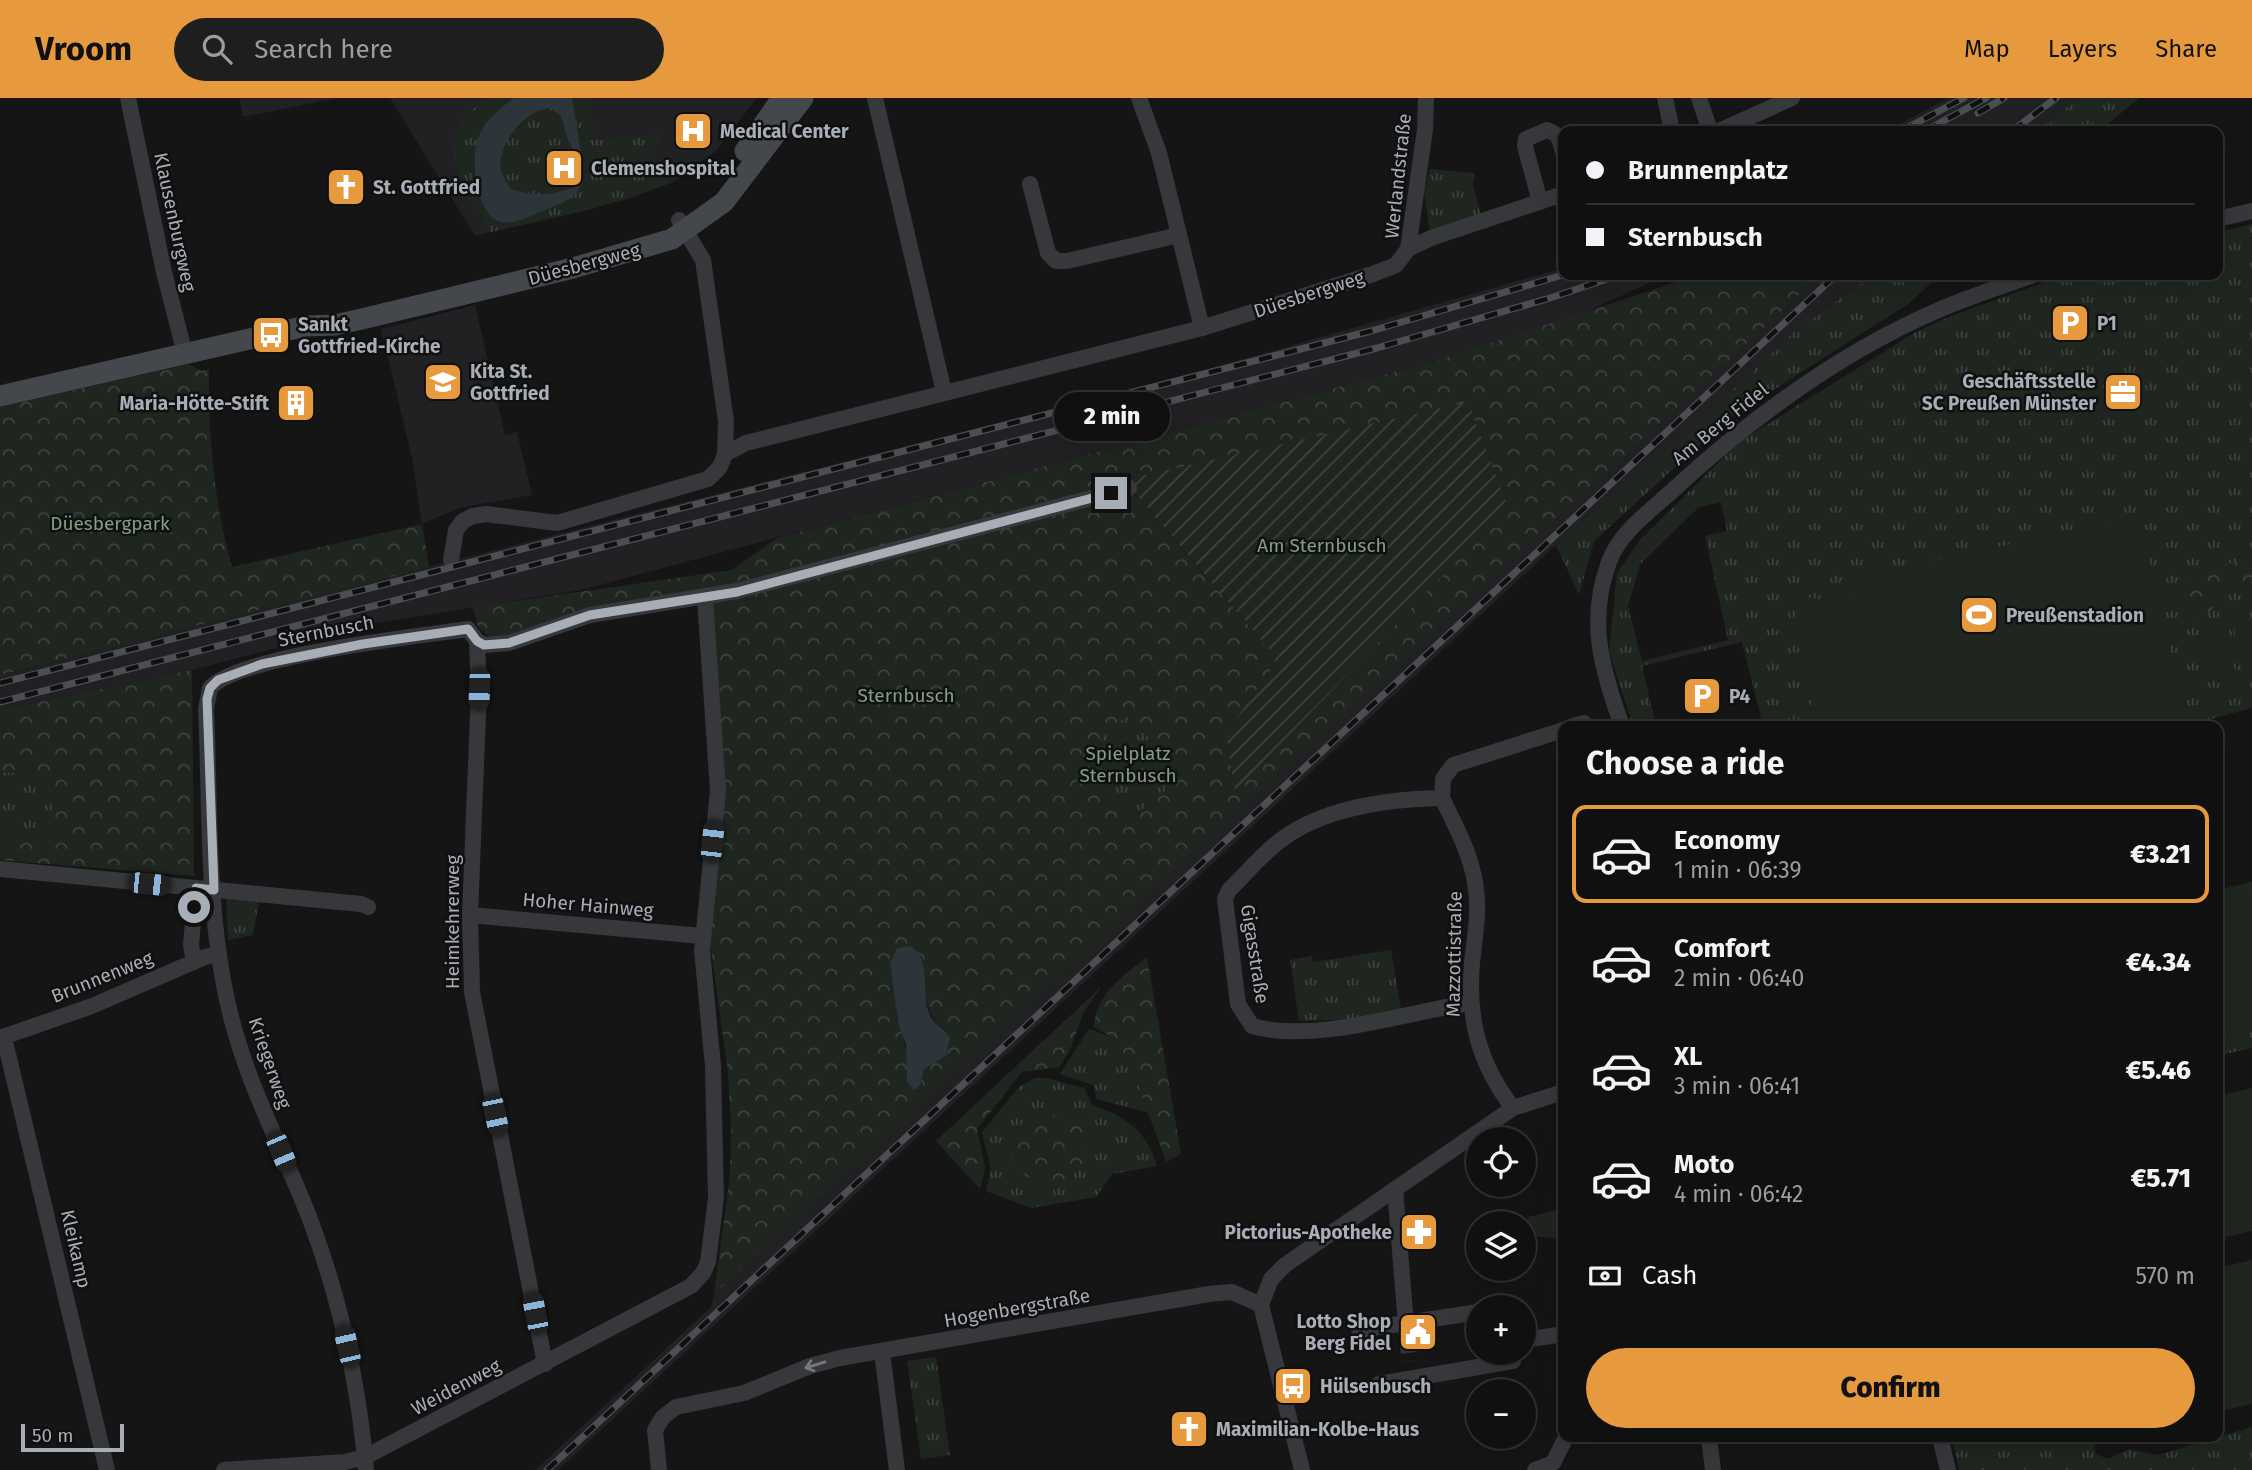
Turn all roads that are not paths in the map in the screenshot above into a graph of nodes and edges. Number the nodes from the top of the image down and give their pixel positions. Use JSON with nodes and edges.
{"nodes":[{"id":1,"x":128,"y":98,"type":"edge"},
{"id":2,"x":782,"y":98,"type":"edge"},
{"id":3,"x":803,"y":98,"type":"edge"},
{"id":4,"x":875,"y":98,"type":"edge"},
{"id":5,"x":1139,"y":98,"type":"edge"},
{"id":6,"x":1426,"y":98,"type":"edge"},
{"id":7,"x":1665,"y":98,"type":"edge"},
{"id":8,"x":1699,"y":98,"type":"edge"},
{"id":9,"x":1792,"y":98,"type":"edge"},
{"id":10,"x":1671,"y":126,"type":"edge"},
{"id":11,"x":1708,"y":126,"type":"edge"},
{"id":12,"x":1730,"y":126,"type":"edge"},
{"id":13,"x":1558,"y":136,"type":"edge"},
{"id":14,"x":1030,"y":184,"type":"dead end"},
{"id":15,"x":1558,"y":196,"type":"edge"},
{"id":16,"x":1540,"y":202,"type":"junction"},
{"id":17,"x":2252,"y":211,"type":"edge"},
{"id":18,"x":2223,"y":218,"type":"edge"},
{"id":19,"x":683,"y":225,"type":"junction"},
{"id":20,"x":1180,"y":235,"type":"junction"},
{"id":21,"x":1408,"y":249,"type":"junction"},
{"id":22,"x":2020,"y":280,"type":"edge"},
{"id":23,"x":1202,"y":328,"type":"junction"},
{"id":24,"x":185,"y":354,"type":"junction"},
{"id":25,"x":944,"y":392,"type":"junction"},
{"id":26,"x":0,"y":396,"type":"edge"},
{"id":27,"x":726,"y":454,"type":"junction"},
{"id":28,"x":1129,"y":488,"type":"dead end"},
{"id":29,"x":451,"y":560,"type":"dead end"},
{"id":30,"x":705,"y":599,"type":"junction"},
{"id":31,"x":477,"y":641,"type":"junction"},
{"id":32,"x":207,"y":699,"type":"joint"},
{"id":33,"x":1620,"y":721,"type":"edge"},
{"id":34,"x":1558,"y":732,"type":"edge"},
{"id":35,"x":1442,"y":798,"type":"junction"},
{"id":36,"x":0,"y":869,"type":"edge"},
{"id":37,"x":196,"y":888,"type":"junction"},
{"id":38,"x":214,"y":890,"type":"junction"},
{"id":39,"x":368,"y":907,"type":"dead end"},
{"id":40,"x":470,"y":915,"type":"junction"},
{"id":41,"x":702,"y":936,"type":"junction"},
{"id":42,"x":219,"y":954,"type":"junction"},
{"id":43,"x":194,"y":962,"type":"junction"},
{"id":44,"x":1470,"y":1003,"type":"junction"},
{"id":45,"x":2,"y":1037,"type":"edge"},
{"id":46,"x":1558,"y":1094,"type":"edge"},
{"id":47,"x":1513,"y":1108,"type":"junction"},
{"id":48,"x":1395,"y":1189,"type":"junction"},
{"id":49,"x":1261,"y":1305,"type":"junction"},
{"id":50,"x":1466,"y":1315,"type":"edge"},
{"id":51,"x":1359,"y":1330,"type":"dead end"},
{"id":52,"x":1407,"y":1330,"type":"junction"},
{"id":53,"x":1557,"y":1335,"type":"dead end"},
{"id":54,"x":1536,"y":1338,"type":"edge"},
{"id":55,"x":882,"y":1352,"type":"junction"},
{"id":56,"x":1410,"y":1361,"type":"tunnel mouth"},
{"id":57,"x":545,"y":1364,"type":"junction"},
{"id":58,"x":1489,"y":1365,"type":"edge"},
{"id":59,"x":1411,"y":1378,"type":"junction"},
{"id":60,"x":1379,"y":1384,"type":"dead end"},
{"id":61,"x":1564,"y":1442,"type":"edge"},
{"id":62,"x":1710,"y":1442,"type":"edge"},
{"id":63,"x":1941,"y":1442,"type":"edge"},
{"id":64,"x":366,"y":1463,"type":"edge"},
{"id":65,"x":107,"y":1470,"type":"edge"},
{"id":66,"x":224,"y":1470,"type":"edge"},
{"id":67,"x":659,"y":1470,"type":"edge"},
{"id":68,"x":897,"y":1470,"type":"edge"},
{"id":69,"x":1302,"y":1470,"type":"edge"},
{"id":70,"x":1535,"y":1470,"type":"edge"},
{"id":71,"x":1713,"y":1470,"type":"edge"},
{"id":72,"x":1948,"y":1470,"type":"edge"}],
"edges":[{"from":1,"to":24,"type":"street","name":"Klausenburgweg"},
{"from":2,"to":19,"type":"street","name":"Düesbergweg"},
{"from":3,"to":19,"type":"street","name":"Düesbergweg"},
{"from":4,"to":25,"type":"street"},
{"from":5,"to":20,"type":"street"},
{"from":6,"to":21,"type":"street","name":"Werlandstraße"},
{"from":7,"to":10,"type":"street"},
{"from":8,"to":11,"type":"street"},
{"from":9,"to":12,"type":"street"},
{"from":13,"to":16,"type":"street"},
{"from":14,"to":20,"type":"street"},
{"from":15,"to":16,"type":"street","name":"Werlandstraße"},
{"from":16,"to":21,"type":"street","name":"Werlandstraße"},
{"from":17,"to":18,"type":"street"},
{"from":19,"to":24,"type":"street","name":"Düesbergweg"},
{"from":19,"to":27,"type":"street"},
{"from":20,"to":23,"type":"street"},
{"from":21,"to":23,"type":"street","name":"Düesbergweg"},
{"from":22,"to":33,"type":"street","name":"Am Berg Fidel"},
{"from":23,"to":25,"type":"street","name":"Düesbergweg"},
{"from":24,"to":26,"type":"street","name":"Düesbergweg"},
{"from":25,"to":27,"type":"street","name":"Düesbergweg"},
{"from":27,"to":29,"type":"street"},
{"from":28,"to":30,"type":"street","name":"Sternbusch"},
{"from":30,"to":31,"type":"street","name":"Sternbusch"},
{"from":30,"to":41,"type":"street"},
{"from":31,"to":32,"type":"street","name":"Sternbusch"},
{"from":31,"to":40,"type":"street","name":"Heimkehrerweg"},
{"from":32,"to":38,"type":"street","name":"Kriegerweg"},
{"from":34,"to":35,"type":"street"},
{"from":35,"to":44,"type":"street","name":"Mazzottistraße"},
{"from":35,"to":44,"type":"street","name":"Gigasstraße"},
{"from":36,"to":37,"type":"street"},
{"from":37,"to":38,"type":"street"},
{"from":37,"to":43,"type":"street"},
{"from":38,"to":39,"type":"street"},
{"from":38,"to":42,"type":"street","name":"Kriegerweg"},
{"from":40,"to":41,"type":"street","name":"Hoher Hainweg"},
{"from":40,"to":57,"type":"street","name":"Heimkehrerweg"},
{"from":41,"to":57,"type":"street","name":"Weidenweg"},
{"from":42,"to":43,"type":"street","name":"Brunnenweg"},
{"from":42,"to":64,"type":"street","name":"Kriegerweg"},
{"from":43,"to":45,"type":"street","name":"Brunnenweg"},
{"from":44,"to":47,"type":"street","name":"Mazzottistraße"},
{"from":45,"to":65,"type":"street","name":"Kleikamp"},
{"from":46,"to":47,"type":"street"},
{"from":47,"to":48,"type":"street"},
{"from":48,"to":49,"type":"street"},
{"from":48,"to":52,"type":"street"},
{"from":49,"to":55,"type":"street","name":"Hogenbergstraße"},
{"from":49,"to":69,"type":"street"},
{"from":50,"to":52,"type":"street"},
{"from":51,"to":52,"type":"street"},
{"from":53,"to":54,"type":"street"},
{"from":55,"to":67,"type":"street","name":"Hogenbergstraße","one_way":true},
{"from":55,"to":68,"type":"street"},
{"from":56,"to":59,"type":"street"},
{"from":57,"to":64,"type":"street","name":"Weidenweg"},
{"from":58,"to":59,"type":"street"},
{"from":59,"to":60,"type":"street"},
{"from":61,"to":70,"type":"street"},
{"from":62,"to":71,"type":"street"},
{"from":63,"to":72,"type":"street"},
{"from":64,"to":66,"type":"street","name":"Weidenweg"}]}
